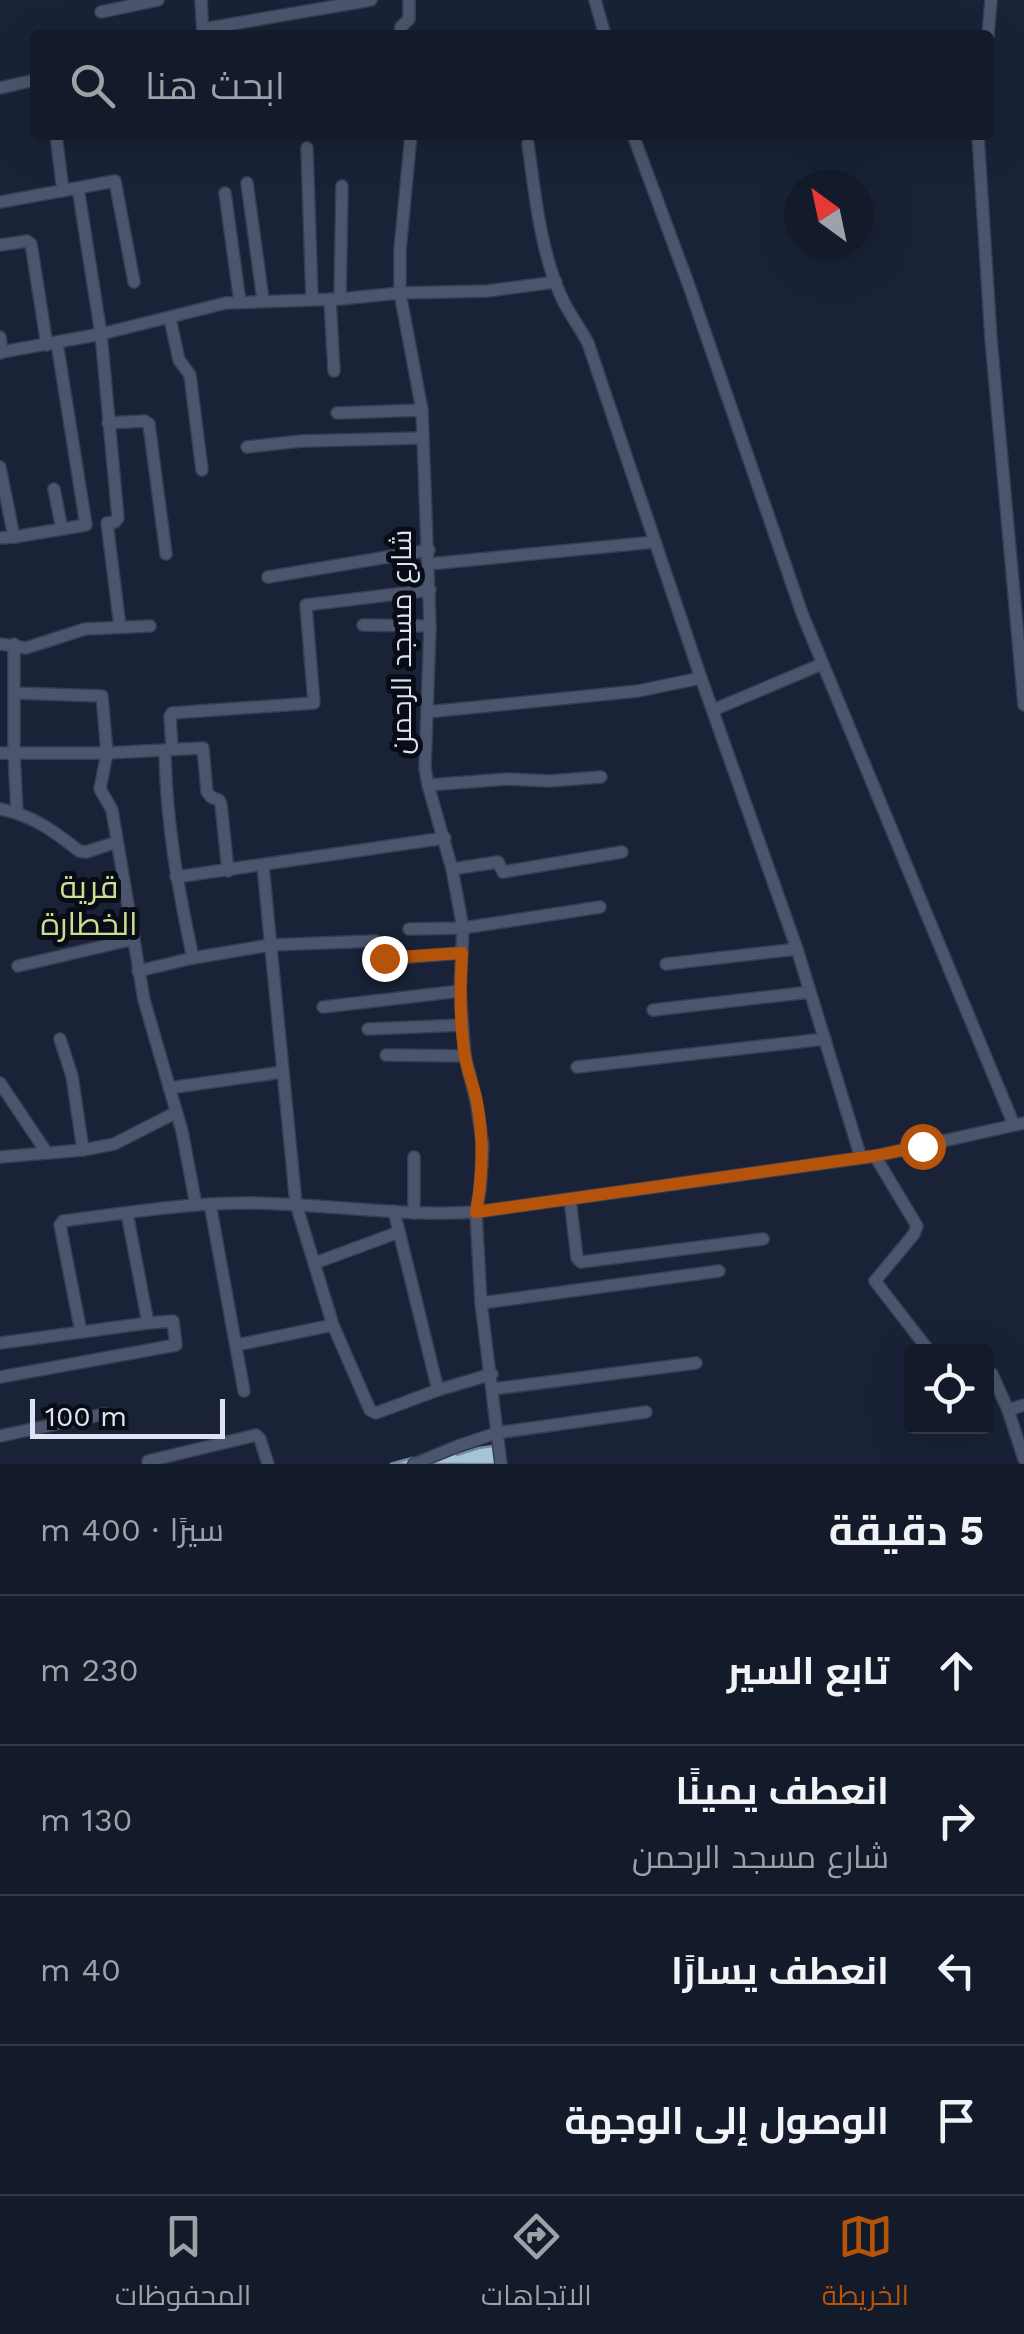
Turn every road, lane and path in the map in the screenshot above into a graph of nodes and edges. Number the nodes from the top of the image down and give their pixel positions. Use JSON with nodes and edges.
{"nodes":[{"id":1,"x":156,"y":0,"type":"edge"},
{"id":2,"x":201,"y":0,"type":"edge"},
{"id":3,"x":371,"y":0,"type":"edge"},
{"id":4,"x":409,"y":0,"type":"edge"},
{"id":5,"x":595,"y":0,"type":"edge"},
{"id":6,"x":990,"y":0,"type":"edge"},
{"id":7,"x":102,"y":12,"type":"dead end"},
{"id":8,"x":203,"y":30,"type":"edge"},
{"id":9,"x":214,"y":30,"type":"edge"},
{"id":10,"x":401,"y":30,"type":"edge"},
{"id":11,"x":604,"y":30,"type":"edge"},
{"id":12,"x":988,"y":30,"type":"edge"},
{"id":13,"x":30,"y":81,"type":"edge"},
{"id":14,"x":0,"y":88,"type":"edge"},
{"id":15,"x":57,"y":140,"type":"edge"},
{"id":16,"x":411,"y":140,"type":"edge"},
{"id":17,"x":635,"y":140,"type":"edge"},
{"id":18,"x":978,"y":140,"type":"edge"},
{"id":19,"x":528,"y":144,"type":"dead end"},
{"id":20,"x":307,"y":148,"type":"dead end"},
{"id":21,"x":246,"y":184,"type":"dead end"},
{"id":22,"x":342,"y":186,"type":"dead end"},
{"id":23,"x":78,"y":188,"type":"junction"},
{"id":24,"x":64,"y":191,"type":"junction"},
{"id":25,"x":225,"y":193,"type":"dead end"},
{"id":26,"x":0,"y":202,"type":"edge"},
{"id":27,"x":0,"y":244,"type":"edge"},
{"id":28,"x":134,"y":282,"type":"dead end"},
{"id":29,"x":556,"y":282,"type":"junction"},
{"id":30,"x":400,"y":293,"type":"junction"},
{"id":31,"x":312,"y":299,"type":"junction"},
{"id":32,"x":335,"y":299,"type":"junction"},
{"id":33,"x":263,"y":300,"type":"junction"},
{"id":34,"x":240,"y":302,"type":"junction"},
{"id":35,"x":170,"y":319,"type":"junction"},
{"id":36,"x":101,"y":334,"type":"junction"},
{"id":37,"x":0,"y":337,"type":"edge"},
{"id":38,"x":52,"y":344,"type":"junction"},
{"id":39,"x":1,"y":353,"type":"edge"},
{"id":40,"x":334,"y":371,"type":"dead end"},
{"id":41,"x":422,"y":410,"type":"junction"},
{"id":42,"x":337,"y":413,"type":"dead end"},
{"id":43,"x":108,"y":423,"type":"junction"},
{"id":44,"x":422,"y":438,"type":"junction"},
{"id":45,"x":246,"y":448,"type":"dead end"},
{"id":46,"x":0,"y":467,"type":"edge"},
{"id":47,"x":202,"y":470,"type":"dead end"},
{"id":48,"x":54,"y":489,"type":"dead end"},
{"id":49,"x":107,"y":523,"type":"junction"},
{"id":50,"x":86,"y":526,"type":"junction"},
{"id":51,"x":62,"y":530,"type":"junction"},
{"id":52,"x":7,"y":538,"type":"edge"},
{"id":53,"x":656,"y":542,"type":"junction"},
{"id":54,"x":428,"y":550,"type":"junction"},
{"id":55,"x":166,"y":554,"type":"dead end"},
{"id":56,"x":429,"y":564,"type":"junction"},
{"id":57,"x":268,"y":577,"type":"dead end"},
{"id":58,"x":430,"y":590,"type":"junction"},
{"id":59,"x":363,"y":625,"type":"dead end"},
{"id":60,"x":150,"y":626,"type":"dead end"},
{"id":61,"x":430,"y":626,"type":"junction"},
{"id":62,"x":120,"y":628,"type":"junction"},
{"id":63,"x":0,"y":644,"type":"edge"},
{"id":64,"x":14,"y":644,"type":"junction"},
{"id":65,"x":822,"y":664,"type":"junction"},
{"id":66,"x":701,"y":678,"type":"junction"},
{"id":67,"x":14,"y":694,"type":"junction"},
{"id":68,"x":1024,"y":705,"type":"edge"},
{"id":69,"x":714,"y":710,"type":"junction"},
{"id":70,"x":426,"y":712,"type":"junction"},
{"id":71,"x":169,"y":750,"type":"junction"},
{"id":72,"x":7,"y":753,"type":"edge"},
{"id":73,"x":107,"y":753,"type":"junction"},
{"id":74,"x":601,"y":777,"type":"dead end"},
{"id":75,"x":428,"y":785,"type":"junction"},
{"id":76,"x":0,"y":809,"type":"edge"},
{"id":77,"x":17,"y":812,"type":"junction"},
{"id":78,"x":445,"y":838,"type":"junction"},
{"id":79,"x":117,"y":842,"type":"junction"},
{"id":80,"x":622,"y":852,"type":"dead end"},
{"id":81,"x":262,"y":866,"type":"junction"},
{"id":82,"x":452,"y":869,"type":"junction"},
{"id":83,"x":228,"y":871,"type":"junction"},
{"id":84,"x":176,"y":877,"type":"junction"},
{"id":85,"x":600,"y":907,"type":"dead end"},
{"id":86,"x":462,"y":928,"type":"junction"},
{"id":87,"x":409,"y":929,"type":"dead end"},
{"id":88,"x":134,"y":939,"type":"junction"},
{"id":89,"x":270,"y":945,"type":"junction"},
{"id":90,"x":796,"y":949,"type":"junction"},
{"id":91,"x":462,"y":953,"type":"junction"},
{"id":92,"x":193,"y":958,"type":"junction"},
{"id":93,"x":666,"y":964,"type":"dead end"},
{"id":94,"x":18,"y":966,"type":"dead end"},
{"id":95,"x":138,"y":971,"type":"junction"},
{"id":96,"x":460,"y":991,"type":"junction"},
{"id":97,"x":810,"y":992,"type":"junction"},
{"id":98,"x":323,"y":1007,"type":"dead end"},
{"id":99,"x":654,"y":1010,"type":"dead end"},
{"id":100,"x":462,"y":1025,"type":"junction"},
{"id":101,"x":368,"y":1028,"type":"dead end"},
{"id":102,"x":60,"y":1039,"type":"dead end"},
{"id":103,"x":825,"y":1039,"type":"junction"},
{"id":104,"x":386,"y":1055,"type":"dead end"},
{"id":105,"x":465,"y":1056,"type":"junction"},
{"id":106,"x":577,"y":1067,"type":"dead end"},
{"id":107,"x":282,"y":1072,"type":"junction"},
{"id":108,"x":0,"y":1083,"type":"edge"},
{"id":109,"x":169,"y":1088,"type":"junction"},
{"id":110,"x":176,"y":1113,"type":"junction"},
{"id":111,"x":1019,"y":1124,"type":"edge"},
{"id":112,"x":83,"y":1150,"type":"junction"},
{"id":113,"x":47,"y":1153,"type":"junction"},
{"id":114,"x":414,"y":1156,"type":"dead end"},
{"id":115,"x":868,"y":1157,"type":"junction"},
{"id":116,"x":0,"y":1158,"type":"edge"},
{"id":117,"x":570,"y":1199,"type":"junction"},
{"id":118,"x":210,"y":1204,"type":"junction"},
{"id":119,"x":296,"y":1204,"type":"junction"},
{"id":120,"x":196,"y":1205,"type":"junction"},
{"id":121,"x":394,"y":1211,"type":"junction"},
{"id":122,"x":476,"y":1212,"type":"junction"},
{"id":123,"x":127,"y":1213,"type":"junction"},
{"id":124,"x":414,"y":1213,"type":"junction"},
{"id":125,"x":399,"y":1232,"type":"junction"},
{"id":126,"x":763,"y":1239,"type":"dead end"},
{"id":127,"x":315,"y":1263,"type":"junction"},
{"id":128,"x":719,"y":1272,"type":"dead end"},
{"id":129,"x":481,"y":1303,"type":"junction"},
{"id":130,"x":148,"y":1324,"type":"junction"},
{"id":131,"x":333,"y":1325,"type":"junction"},
{"id":132,"x":81,"y":1332,"type":"junction"},
{"id":133,"x":0,"y":1343,"type":"edge"},
{"id":134,"x":237,"y":1344,"type":"junction"},
{"id":135,"x":924,"y":1344,"type":"edge"},
{"id":136,"x":696,"y":1363,"type":"dead end"},
{"id":137,"x":492,"y":1374,"type":"junction"},
{"id":138,"x":0,"y":1377,"type":"edge"},
{"id":139,"x":994,"y":1378,"type":"edge"},
{"id":140,"x":493,"y":1389,"type":"junction"},
{"id":141,"x":438,"y":1390,"type":"junction"},
{"id":142,"x":244,"y":1391,"type":"dead end"},
{"id":143,"x":1024,"y":1404,"type":"edge"},
{"id":144,"x":1008,"y":1410,"type":"junction"},
{"id":145,"x":646,"y":1412,"type":"dead end"},
{"id":146,"x":104,"y":1414,"type":"dead end"},
{"id":147,"x":496,"y":1433,"type":"junction"},
{"id":148,"x":0,"y":1436,"type":"edge"},
{"id":149,"x":1024,"y":1460,"type":"edge"},
{"id":150,"x":149,"y":1463,"type":"edge"},
{"id":151,"x":135,"y":1464,"type":"edge"},
{"id":152,"x":268,"y":1464,"type":"edge"},
{"id":153,"x":414,"y":1464,"type":"edge"},
{"id":154,"x":501,"y":1464,"type":"edge"}],
"edges":[{"from":1,"to":7,"type":"street"},
{"from":2,"to":8,"type":"street"},
{"from":3,"to":9,"type":"street"},
{"from":4,"to":10,"type":"street"},
{"from":5,"to":11,"type":"street"},
{"from":6,"to":12,"type":"street"},
{"from":13,"to":14,"type":"street"},
{"from":15,"to":24,"type":"street"},
{"from":16,"to":30,"type":"street","name":"شارع مسجد الرحمن"},
{"from":17,"to":65,"type":"street"},
{"from":18,"to":68,"type":"street"},
{"from":19,"to":29,"type":"street"},
{"from":20,"to":31,"type":"street"},
{"from":21,"to":33,"type":"street"},
{"from":22,"to":32,"type":"street"},
{"from":23,"to":24,"type":"street"},
{"from":23,"to":28,"type":"street"},
{"from":23,"to":36,"type":"street"},
{"from":24,"to":26,"type":"street"},
{"from":25,"to":34,"type":"street"},
{"from":27,"to":38,"type":"street"},
{"from":29,"to":30,"type":"street"},
{"from":29,"to":53,"type":"street"},
{"from":30,"to":32,"type":"street"},
{"from":30,"to":41,"type":"street","name":"شارع مسجد الرحمن"},
{"from":31,"to":32,"type":"street"},
{"from":31,"to":33,"type":"street"},
{"from":32,"to":40,"type":"street"},
{"from":33,"to":34,"type":"street"},
{"from":34,"to":35,"type":"street"},
{"from":35,"to":36,"type":"street"},
{"from":35,"to":47,"type":"street"},
{"from":36,"to":38,"type":"street"},
{"from":36,"to":43,"type":"street"},
{"from":37,"to":39,"type":"street"},
{"from":38,"to":39,"type":"street"},
{"from":38,"to":50,"type":"street"},
{"from":41,"to":42,"type":"street"},
{"from":41,"to":44,"type":"street","name":"شارع مسجد الرحمن"},
{"from":43,"to":49,"type":"street"},
{"from":43,"to":55,"type":"street"},
{"from":44,"to":45,"type":"street"},
{"from":44,"to":54,"type":"street","name":"شارع مسجد الرحمن"},
{"from":46,"to":52,"type":"street"},
{"from":48,"to":51,"type":"street"},
{"from":49,"to":50,"type":"street"},
{"from":49,"to":62,"type":"street"},
{"from":50,"to":51,"type":"street"},
{"from":51,"to":52,"type":"street"},
{"from":53,"to":56,"type":"street"},
{"from":53,"to":66,"type":"street"},
{"from":54,"to":56,"type":"street","name":"شارع مسجد الرحمن"},
{"from":54,"to":57,"type":"street"},
{"from":56,"to":58,"type":"street","name":"شارع مسجد الرحمن"},
{"from":58,"to":61,"type":"street","name":"شارع مسجد الرحمن"},
{"from":58,"to":71,"type":"street"},
{"from":59,"to":61,"type":"street"},
{"from":60,"to":62,"type":"street"},
{"from":61,"to":70,"type":"street","name":"شارع مسجد الرحمن"},
{"from":62,"to":64,"type":"street"},
{"from":63,"to":64,"type":"street"},
{"from":64,"to":67,"type":"street"},
{"from":65,"to":69,"type":"street"},
{"from":65,"to":111,"type":"street"},
{"from":66,"to":69,"type":"street"},
{"from":66,"to":70,"type":"street"},
{"from":67,"to":72,"type":"street"},
{"from":67,"to":73,"type":"street"},
{"from":69,"to":90,"type":"street"},
{"from":70,"to":75,"type":"street","name":"شارع مسجد الرحمن"},
{"from":71,"to":73,"type":"street"},
{"from":71,"to":83,"type":"street"},
{"from":71,"to":84,"type":"street"},
{"from":72,"to":73,"type":"street"},
{"from":72,"to":77,"type":"street"},
{"from":73,"to":79,"type":"street"},
{"from":74,"to":75,"type":"street"},
{"from":75,"to":78,"type":"street","name":"شارع مسجد الرحمن"},
{"from":76,"to":77,"type":"street"},
{"from":77,"to":79,"type":"street"},
{"from":78,"to":81,"type":"street"},
{"from":78,"to":82,"type":"street","name":"شارع مسجد الرحمن"},
{"from":79,"to":88,"type":"street"},
{"from":80,"to":82,"type":"street"},
{"from":81,"to":83,"type":"street"},
{"from":81,"to":89,"type":"street"},
{"from":82,"to":86,"type":"street","name":"شارع مسجد الرحمن"},
{"from":83,"to":84,"type":"street"},
{"from":84,"to":92,"type":"street"},
{"from":85,"to":86,"type":"street"},
{"from":86,"to":87,"type":"street"},
{"from":86,"to":91,"type":"street","name":"شارع مسجد الرحمن"},
{"from":88,"to":94,"type":"street"},
{"from":88,"to":95,"type":"street"},
{"from":89,"to":91,"type":"street"},
{"from":89,"to":92,"type":"street"},
{"from":89,"to":107,"type":"street"},
{"from":90,"to":93,"type":"street"},
{"from":90,"to":97,"type":"street"},
{"from":91,"to":96,"type":"street","name":"شارع مسجد الرحمن"},
{"from":92,"to":95,"type":"street"},
{"from":95,"to":109,"type":"street"},
{"from":96,"to":98,"type":"street"},
{"from":96,"to":100,"type":"street","name":"شارع مسجد الرحمن"},
{"from":97,"to":99,"type":"street"},
{"from":97,"to":103,"type":"street"},
{"from":100,"to":101,"type":"street"},
{"from":100,"to":105,"type":"street","name":"شارع مسجد الرحمن"},
{"from":102,"to":112,"type":"street"},
{"from":103,"to":106,"type":"street"},
{"from":103,"to":115,"type":"street"},
{"from":104,"to":105,"type":"street"},
{"from":105,"to":122,"type":"street","name":"شارع مسجد الرحمن"},
{"from":107,"to":109,"type":"street"},
{"from":107,"to":119,"type":"street"},
{"from":108,"to":113,"type":"street"},
{"from":109,"to":110,"type":"street"},
{"from":110,"to":112,"type":"street"},
{"from":110,"to":120,"type":"street"},
{"from":111,"to":115,"type":"street"},
{"from":112,"to":113,"type":"street"},
{"from":113,"to":116,"type":"street"},
{"from":114,"to":124,"type":"street"},
{"from":115,"to":117,"type":"street"},
{"from":115,"to":135,"type":"street"},
{"from":117,"to":122,"type":"street"},
{"from":117,"to":126,"type":"street"},
{"from":118,"to":119,"type":"street"},
{"from":118,"to":120,"type":"street"},
{"from":118,"to":134,"type":"street"},
{"from":119,"to":121,"type":"street"},
{"from":119,"to":127,"type":"street"},
{"from":120,"to":123,"type":"street"},
{"from":121,"to":124,"type":"street"},
{"from":121,"to":125,"type":"street"},
{"from":122,"to":124,"type":"street"},
{"from":122,"to":129,"type":"street","name":"شارع مسجد الرحمن"},
{"from":123,"to":130,"type":"street"},
{"from":123,"to":132,"type":"street"},
{"from":125,"to":127,"type":"street"},
{"from":125,"to":141,"type":"street"},
{"from":127,"to":131,"type":"street"},
{"from":128,"to":129,"type":"street"},
{"from":129,"to":137,"type":"street","name":"شارع مسجد الرحمن"},
{"from":130,"to":132,"type":"street"},
{"from":130,"to":138,"type":"street"},
{"from":131,"to":134,"type":"street"},
{"from":131,"to":141,"type":"street"},
{"from":132,"to":133,"type":"street"},
{"from":134,"to":142,"type":"street"},
{"from":136,"to":140,"type":"street"},
{"from":137,"to":140,"type":"street","name":"شارع مسجد الرحمن"},
{"from":137,"to":141,"type":"street"},
{"from":139,"to":144,"type":"street"},
{"from":140,"to":147,"type":"street","name":"شارع مسجد الرحمن"},
{"from":143,"to":144,"type":"street"},
{"from":144,"to":149,"type":"street"},
{"from":145,"to":147,"type":"street"},
{"from":146,"to":148,"type":"street"},
{"from":147,"to":153,"type":"street"},
{"from":147,"to":154,"type":"street","name":"شارع مسجد الرحمن"},
{"from":150,"to":151,"type":"street"},
{"from":150,"to":152,"type":"street"}]}
